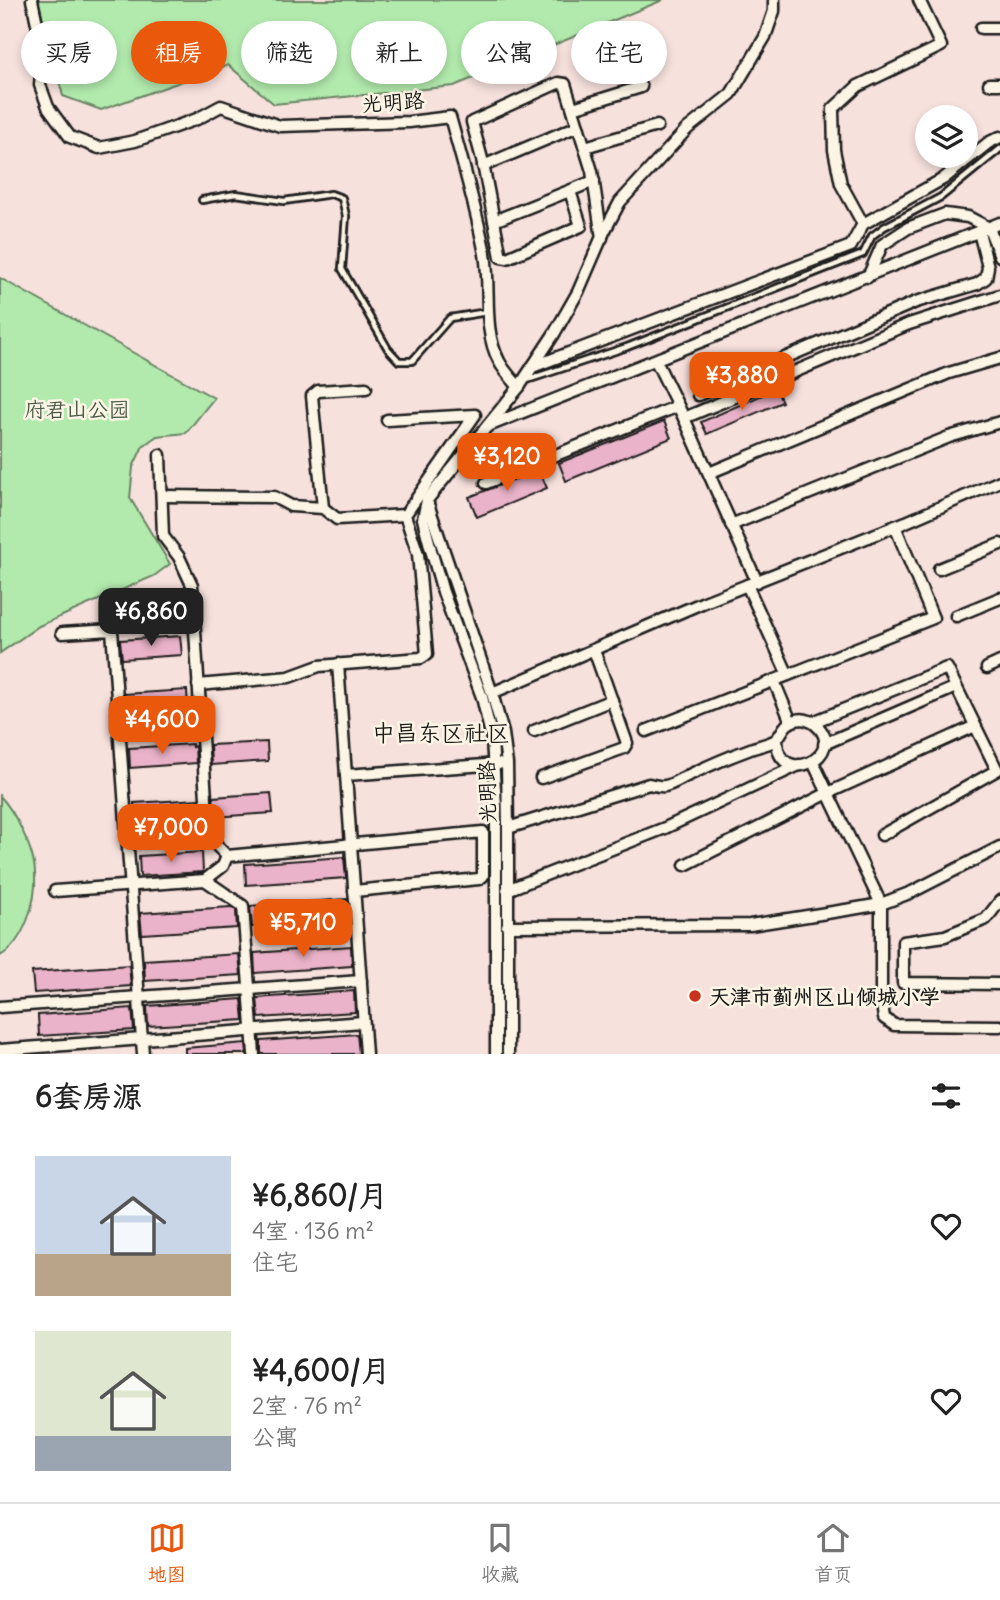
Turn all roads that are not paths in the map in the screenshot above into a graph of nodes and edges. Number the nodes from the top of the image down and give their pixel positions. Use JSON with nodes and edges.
{"nodes":[{"id":1,"x":32,"y":0,"type":"edge"},
{"id":2,"x":774,"y":0,"type":"edge"},
{"id":3,"x":919,"y":0,"type":"edge"},
{"id":4,"x":981,"y":28,"type":"dead end"},
{"id":5,"x":1000,"y":29,"type":"edge"},
{"id":6,"x":641,"y":87,"type":"dead end"},
{"id":7,"x":573,"y":108,"type":"junction"},
{"id":8,"x":578,"y":126,"type":"junction"},
{"id":9,"x":657,"y":126,"type":"dead end"},
{"id":10,"x":1000,"y":137,"type":"edge"},
{"id":11,"x":585,"y":147,"type":"junction"},
{"id":12,"x":1000,"y":149,"type":"edge"},
{"id":13,"x":483,"y":166,"type":"junction"},
{"id":14,"x":594,"y":181,"type":"junction"},
{"id":15,"x":570,"y":191,"type":"junction"},
{"id":16,"x":202,"y":200,"type":"dead end"},
{"id":17,"x":494,"y":222,"type":"junction"},
{"id":18,"x":1000,"y":223,"type":"edge"},
{"id":19,"x":863,"y":224,"type":"junction"},
{"id":20,"x":989,"y":228,"type":"junction"},
{"id":21,"x":979,"y":232,"type":"junction"},
{"id":22,"x":602,"y":237,"type":"junction"},
{"id":23,"x":1000,"y":256,"type":"edge"},
{"id":24,"x":868,"y":276,"type":"junction"},
{"id":25,"x":1000,"y":295,"type":"edge"},
{"id":26,"x":488,"y":312,"type":"junction"},
{"id":27,"x":1000,"y":358,"type":"edge"},
{"id":28,"x":656,"y":360,"type":"junction"},
{"id":29,"x":532,"y":367,"type":"junction"},
{"id":30,"x":521,"y":384,"type":"junction"},
{"id":31,"x":366,"y":388,"type":"dead end"},
{"id":32,"x":698,"y":395,"type":"dead end"},
{"id":33,"x":678,"y":406,"type":"junction"},
{"id":34,"x":684,"y":418,"type":"junction"},
{"id":35,"x":387,"y":420,"type":"dead end"},
{"id":36,"x":1000,"y":422,"type":"edge"},
{"id":37,"x":488,"y":427,"type":"junction"},
{"id":38,"x":160,"y":455,"type":"dead end"},
{"id":39,"x":709,"y":473,"type":"junction"},
{"id":40,"x":1000,"y":481,"type":"edge"},
{"id":41,"x":486,"y":483,"type":"dead end"},
{"id":42,"x":162,"y":496,"type":"junction"},
{"id":43,"x":427,"y":500,"type":"junction"},
{"id":44,"x":323,"y":508,"type":"junction"},
{"id":45,"x":405,"y":515,"type":"junction"},
{"id":46,"x":732,"y":525,"type":"junction"},
{"id":47,"x":895,"y":526,"type":"junction"},
{"id":48,"x":1000,"y":544,"type":"edge"},
{"id":49,"x":939,"y":569,"type":"dead end"},
{"id":50,"x":752,"y":583,"type":"junction"},
{"id":51,"x":1000,"y":598,"type":"edge"},
{"id":52,"x":956,"y":616,"type":"dead end"},
{"id":53,"x":62,"y":633,"type":"dead end"},
{"id":54,"x":594,"y":649,"type":"junction"},
{"id":55,"x":1000,"y":662,"type":"edge"},
{"id":56,"x":338,"y":664,"type":"junction"},
{"id":57,"x":987,"y":668,"type":"dead end"},
{"id":58,"x":788,"y":675,"type":"junction"},
{"id":59,"x":774,"y":681,"type":"junction"},
{"id":60,"x":198,"y":685,"type":"junction"},
{"id":61,"x":956,"y":687,"type":"junction"},
{"id":62,"x":492,"y":693,"type":"junction"},
{"id":63,"x":612,"y":700,"type":"junction"},
{"id":64,"x":792,"y":722,"type":"junction"},
{"id":65,"x":813,"y":722,"type":"junction"},
{"id":66,"x":975,"y":726,"type":"junction"},
{"id":67,"x":646,"y":730,"type":"dead end"},
{"id":68,"x":534,"y":731,"type":"dead end"},
{"id":69,"x":777,"y":740,"type":"junction"},
{"id":70,"x":824,"y":744,"type":"junction"},
{"id":71,"x":813,"y":762,"type":"junction"},
{"id":72,"x":507,"y":764,"type":"junction"},
{"id":73,"x":495,"y":765,"type":"junction"},
{"id":74,"x":800,"y":765,"type":"junction"},
{"id":75,"x":346,"y":775,"type":"junction"},
{"id":76,"x":541,"y":778,"type":"dead end"},
{"id":77,"x":828,"y":793,"type":"junction"},
{"id":78,"x":508,"y":828,"type":"junction"},
{"id":79,"x":882,"y":835,"type":"dead end"},
{"id":80,"x":351,"y":843,"type":"junction"},
{"id":81,"x":1000,"y":848,"type":"edge"},
{"id":82,"x":227,"y":856,"type":"junction"},
{"id":83,"x":685,"y":865,"type":"dead end"},
{"id":84,"x":205,"y":880,"type":"junction"},
{"id":85,"x":131,"y":886,"type":"junction"},
{"id":86,"x":507,"y":890,"type":"junction"},
{"id":87,"x":55,"y":891,"type":"dead end"},
{"id":88,"x":354,"y":891,"type":"junction"},
{"id":89,"x":881,"y":904,"type":"junction"},
{"id":90,"x":998,"y":908,"type":"edge"},
{"id":91,"x":508,"y":926,"type":"junction"},
{"id":92,"x":360,"y":981,"type":"junction"},
{"id":93,"x":1000,"y":984,"type":"edge"},
{"id":94,"x":249,"y":989,"type":"junction"},
{"id":95,"x":139,"y":997,"type":"junction"},
{"id":96,"x":0,"y":1007,"type":"edge"},
{"id":97,"x":363,"y":1022,"type":"junction"},
{"id":98,"x":1000,"y":1026,"type":"edge"},
{"id":99,"x":252,"y":1030,"type":"junction"},
{"id":100,"x":142,"y":1039,"type":"junction"},
{"id":101,"x":0,"y":1050,"type":"edge"},
{"id":102,"x":143,"y":1054,"type":"edge"},
{"id":103,"x":254,"y":1054,"type":"edge"},
{"id":104,"x":366,"y":1054,"type":"edge"},
{"id":105,"x":496,"y":1054,"type":"edge"},
{"id":106,"x":508,"y":1054,"type":"edge"}],
"edges":[{"from":1,"to":26,"type":"street","name":"光明路"},
{"from":2,"to":22,"type":"street"},
{"from":3,"to":19,"type":"street"},
{"from":4,"to":5,"type":"street"},
{"from":6,"to":7,"type":"street"},
{"from":7,"to":8,"type":"street"},
{"from":7,"to":13,"type":"street"},
{"from":8,"to":11,"type":"street"},
{"from":8,"to":13,"type":"street"},
{"from":9,"to":11,"type":"street"},
{"from":10,"to":19,"type":"street"},
{"from":11,"to":14,"type":"street"},
{"from":12,"to":30,"type":"lane"},
{"from":13,"to":17,"type":"street"},
{"from":14,"to":15,"type":"street"},
{"from":14,"to":22,"type":"street"},
{"from":15,"to":17,"type":"street"},
{"from":15,"to":17,"type":"street"},
{"from":16,"to":26,"type":"lane"},
{"from":18,"to":20,"type":"street"},
{"from":19,"to":29,"type":"street"},
{"from":20,"to":21,"type":"street"},
{"from":20,"to":23,"type":"street"},
{"from":20,"to":24,"type":"street"},
{"from":21,"to":24,"type":"street"},
{"from":21,"to":32,"type":"street"},
{"from":22,"to":29,"type":"street"},
{"from":24,"to":28,"type":"street"},
{"from":25,"to":34,"type":"street"},
{"from":26,"to":30,"type":"street","name":"光明路"},
{"from":27,"to":39,"type":"street"},
{"from":28,"to":33,"type":"street"},
{"from":28,"to":37,"type":"street"},
{"from":29,"to":30,"type":"street"},
{"from":30,"to":37,"type":"street"},
{"from":31,"to":44,"type":"street"},
{"from":33,"to":34,"type":"street"},
{"from":33,"to":41,"type":"street"},
{"from":34,"to":39,"type":"street"},
{"from":35,"to":45,"type":"street"},
{"from":36,"to":46,"type":"street"},
{"from":37,"to":43,"type":"street"},
{"from":38,"to":42,"type":"street"},
{"from":39,"to":46,"type":"street"},
{"from":40,"to":47,"type":"street"},
{"from":42,"to":44,"type":"street"},
{"from":42,"to":60,"type":"street"},
{"from":43,"to":62,"type":"street","name":"光明路"},
{"from":43,"to":73,"type":"street","name":"光明路"},
{"from":44,"to":45,"type":"street"},
{"from":45,"to":56,"type":"street"},
{"from":46,"to":50,"type":"street"},
{"from":47,"to":50,"type":"street"},
{"from":47,"to":58,"type":"street"},
{"from":48,"to":49,"type":"street"},
{"from":50,"to":54,"type":"street"},
{"from":50,"to":58,"type":"street"},
{"from":51,"to":52,"type":"street"},
{"from":53,"to":85,"type":"street"},
{"from":54,"to":62,"type":"street"},
{"from":54,"to":63,"type":"street"},
{"from":55,"to":57,"type":"street"},
{"from":56,"to":60,"type":"street"},
{"from":56,"to":75,"type":"street"},
{"from":58,"to":59,"type":"street"},
{"from":59,"to":64,"type":"street"},
{"from":59,"to":67,"type":"street"},
{"from":60,"to":82,"type":"street"},
{"from":61,"to":65,"type":"street"},
{"from":61,"to":66,"type":"street"},
{"from":61,"to":70,"type":"street"},
{"from":62,"to":72,"type":"street","name":"光明路"},
{"from":63,"to":68,"type":"street"},
{"from":63,"to":76,"type":"street"},
{"from":64,"to":65,"type":"street"},
{"from":64,"to":69,"type":"street"},
{"from":65,"to":70,"type":"street"},
{"from":66,"to":77,"type":"street"},
{"from":66,"to":79,"type":"street"},
{"from":69,"to":74,"type":"street"},
{"from":69,"to":78,"type":"street"},
{"from":70,"to":71,"type":"street"},
{"from":71,"to":74,"type":"street"},
{"from":71,"to":77,"type":"street"},
{"from":72,"to":73,"type":"street"},
{"from":72,"to":78,"type":"street","name":"光明路"},
{"from":73,"to":75,"type":"street"},
{"from":73,"to":105,"type":"street","name":"光明路"},
{"from":74,"to":86,"type":"street"},
{"from":75,"to":80,"type":"street"},
{"from":77,"to":83,"type":"street"},
{"from":77,"to":89,"type":"street"},
{"from":78,"to":86,"type":"street","name":"光明路"},
{"from":80,"to":82,"type":"street"},
{"from":80,"to":88,"type":"street"},
{"from":80,"to":88,"type":"street"},
{"from":81,"to":89,"type":"street"},
{"from":82,"to":84,"type":"street"},
{"from":84,"to":85,"type":"street"},
{"from":84,"to":94,"type":"street"},
{"from":85,"to":87,"type":"street"},
{"from":85,"to":95,"type":"street"},
{"from":86,"to":91,"type":"street","name":"光明路"},
{"from":88,"to":92,"type":"street"},
{"from":89,"to":91,"type":"street"},
{"from":89,"to":98,"type":"street"},
{"from":90,"to":93,"type":"street"},
{"from":91,"to":106,"type":"street","name":"光明路"},
{"from":92,"to":94,"type":"street"},
{"from":92,"to":97,"type":"street"},
{"from":94,"to":95,"type":"street"},
{"from":94,"to":99,"type":"street"},
{"from":95,"to":96,"type":"street"},
{"from":95,"to":100,"type":"street"},
{"from":97,"to":99,"type":"street"},
{"from":97,"to":104,"type":"street"},
{"from":99,"to":100,"type":"street"},
{"from":99,"to":103,"type":"street"},
{"from":100,"to":101,"type":"street"},
{"from":100,"to":102,"type":"street"}]}
